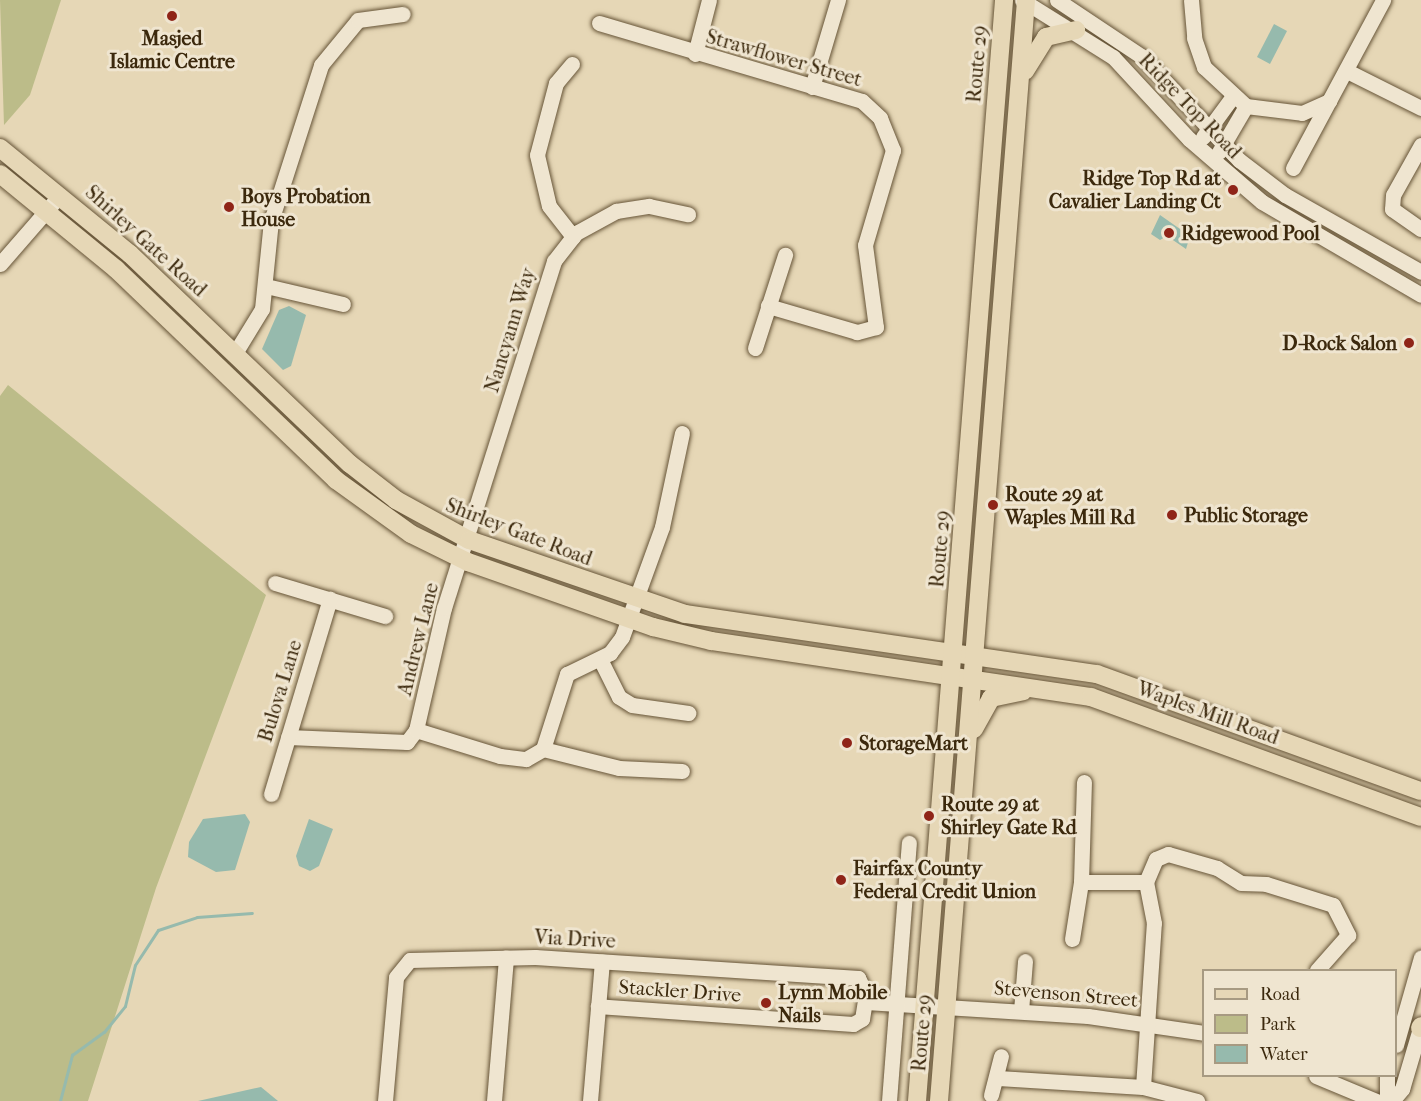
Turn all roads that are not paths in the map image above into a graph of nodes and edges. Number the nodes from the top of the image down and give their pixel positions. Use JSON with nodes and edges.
{"nodes":[{"id":1,"x":709,"y":0,"type":"edge"},
{"id":2,"x":838,"y":0,"type":"edge"},
{"id":3,"x":1004,"y":0,"type":"edge"},
{"id":4,"x":1057,"y":0,"type":"edge"},
{"id":5,"x":1191,"y":0,"type":"edge"},
{"id":6,"x":1383,"y":0,"type":"edge"},
{"id":7,"x":1025,"y":1,"type":"edge"},
{"id":8,"x":403,"y":14,"type":"dead end"},
{"id":9,"x":599,"y":22,"type":"dead end"},
{"id":10,"x":1076,"y":30,"type":"junction"},
{"id":11,"x":695,"y":54,"type":"junction"},
{"id":12,"x":572,"y":64,"type":"dead end"},
{"id":13,"x":1347,"y":71,"type":"junction"},
{"id":14,"x":1020,"y":81,"type":"junction"},
{"id":15,"x":812,"y":87,"type":"junction"},
{"id":16,"x":1233,"y":96,"type":"junction"},
{"id":17,"x":1329,"y":101,"type":"junction"},
{"id":18,"x":1246,"y":106,"type":"junction"},
{"id":19,"x":1421,"y":108,"type":"edge"},
{"id":20,"x":1208,"y":129,"type":"junction"},
{"id":21,"x":1223,"y":144,"type":"junction"},
{"id":22,"x":1421,"y":145,"type":"edge"},
{"id":23,"x":0,"y":148,"type":"edge"},
{"id":24,"x":1197,"y":148,"type":"junction"},
{"id":25,"x":1214,"y":163,"type":"junction"},
{"id":26,"x":1293,"y":168,"type":"dead end"},
{"id":27,"x":0,"y":174,"type":"edge"},
{"id":28,"x":60,"y":195,"type":"junction"},
{"id":29,"x":46,"y":209,"type":"junction"},
{"id":30,"x":688,"y":214,"type":"dead end"},
{"id":31,"x":1421,"y":229,"type":"edge"},
{"id":32,"x":573,"y":237,"type":"junction"},
{"id":33,"x":785,"y":255,"type":"dead end"},
{"id":34,"x":0,"y":264,"type":"edge"},
{"id":35,"x":1421,"y":272,"type":"edge"},
{"id":36,"x":266,"y":286,"type":"junction"},
{"id":37,"x":1421,"y":294,"type":"edge"},
{"id":38,"x":343,"y":304,"type":"dead end"},
{"id":39,"x":768,"y":306,"type":"junction"},
{"id":40,"x":755,"y":348,"type":"dead end"},
{"id":41,"x":235,"y":353,"type":"junction"},
{"id":42,"x":682,"y":433,"type":"dead end"},
{"id":43,"x":469,"y":540,"type":"junction"},
{"id":44,"x":462,"y":560,"type":"junction"},
{"id":45,"x":275,"y":583,"type":"dead end"},
{"id":46,"x":330,"y":599,"type":"junction"},
{"id":47,"x":637,"y":599,"type":"junction"},
{"id":48,"x":385,"y":616,"type":"dead end"},
{"id":49,"x":630,"y":619,"type":"junction"},
{"id":50,"x":953,"y":654,"type":"junction"},
{"id":51,"x":974,"y":657,"type":"junction"},
{"id":52,"x":600,"y":659,"type":"junction"},
{"id":53,"x":951,"y":674,"type":"junction"},
{"id":54,"x":972,"y":678,"type":"junction"},
{"id":55,"x":1078,"y":694,"type":"junction"},
{"id":56,"x":688,"y":713,"type":"dead end"},
{"id":57,"x":416,"y":730,"type":"junction"},
{"id":58,"x":288,"y":737,"type":"junction"},
{"id":59,"x":543,"y":748,"type":"junction"},
{"id":60,"x":682,"y":771,"type":"dead end"},
{"id":61,"x":965,"y":778,"type":"junction"},
{"id":62,"x":1084,"y":782,"type":"dead end"},
{"id":63,"x":1421,"y":791,"type":"edge"},
{"id":64,"x":271,"y":794,"type":"dead end"},
{"id":65,"x":1421,"y":817,"type":"edge"},
{"id":66,"x":909,"y":843,"type":"dead end"},
{"id":67,"x":1081,"y":882,"type":"junction"},
{"id":68,"x":1146,"y":882,"type":"junction"},
{"id":69,"x":1072,"y":939,"type":"dead end"},
{"id":70,"x":506,"y":957,"type":"junction"},
{"id":71,"x":1421,"y":957,"type":"edge"},
{"id":72,"x":1025,"y":961,"type":"dead end"},
{"id":73,"x":602,"y":962,"type":"junction"},
{"id":74,"x":1318,"y":969,"type":"edge"},
{"id":75,"x":866,"y":1002,"type":"junction"},
{"id":76,"x":897,"y":1005,"type":"junction"},
{"id":77,"x":924,"y":1005,"type":"junction"},
{"id":78,"x":598,"y":1006,"type":"junction"},
{"id":79,"x":947,"y":1006,"type":"junction"},
{"id":80,"x":1022,"y":1011,"type":"junction"},
{"id":81,"x":1145,"y":1022,"type":"junction"},
{"id":82,"x":1421,"y":1026,"type":"edge"},
{"id":83,"x":1202,"y":1033,"type":"edge"},
{"id":84,"x":1397,"y":1038,"type":"edge"},
{"id":85,"x":1001,"y":1056,"type":"dead end"},
{"id":86,"x":998,"y":1077,"type":"junction"},
{"id":87,"x":1318,"y":1077,"type":"edge"},
{"id":88,"x":1387,"y":1077,"type":"edge"},
{"id":89,"x":1143,"y":1087,"type":"junction"},
{"id":90,"x":991,"y":1095,"type":"dead end"},
{"id":91,"x":385,"y":1101,"type":"edge"},
{"id":92,"x":494,"y":1101,"type":"edge"},
{"id":93,"x":590,"y":1101,"type":"edge"},
{"id":94,"x":889,"y":1101,"type":"edge"},
{"id":95,"x":917,"y":1101,"type":"edge"},
{"id":96,"x":939,"y":1101,"type":"edge"},
{"id":97,"x":1197,"y":1101,"type":"edge"},
{"id":98,"x":1376,"y":1101,"type":"edge"},
{"id":99,"x":1387,"y":1101,"type":"edge"},
{"id":100,"x":1392,"y":1101,"type":"edge"}],
"edges":[{"from":1,"to":11,"type":"street"},
{"from":2,"to":15,"type":"street"},
{"from":3,"to":50,"type":"main road","name":"Route 29"},
{"from":4,"to":20,"type":"street","name":"Ridge Top Road"},
{"from":5,"to":16,"type":"street"},
{"from":6,"to":13,"type":"street"},
{"from":7,"to":10,"type":"street","name":"Ridge Top Road"},
{"from":7,"to":14,"type":"main road","name":"Route 29"},
{"from":8,"to":36,"type":"street"},
{"from":9,"to":11,"type":"street","name":"Strawflower Street"},
{"from":10,"to":14,"type":"main road"},
{"from":10,"to":24,"type":"street","name":"Ridge Top Road"},
{"from":11,"to":15,"type":"street","name":"Strawflower Street"},
{"from":12,"to":32,"type":"street"},
{"from":13,"to":17,"type":"street"},
{"from":13,"to":19,"type":"street"},
{"from":14,"to":51,"type":"main road","name":"Route 29"},
{"from":15,"to":39,"type":"street","name":"Strawflower Street"},
{"from":16,"to":18,"type":"street"},
{"from":16,"to":20,"type":"street"},
{"from":17,"to":18,"type":"street"},
{"from":17,"to":26,"type":"street"},
{"from":18,"to":21,"type":"street"},
{"from":20,"to":21,"type":"street","name":"Ridge Top Road"},
{"from":20,"to":24,"type":"street"},
{"from":21,"to":25,"type":"street"},
{"from":21,"to":35,"type":"street","name":"Ridge Top Road"},
{"from":22,"to":31,"type":"street"},
{"from":23,"to":28,"type":"main road","name":"Shirley Gate Road"},
{"from":24,"to":25,"type":"street","name":"Ridge Top Road"},
{"from":25,"to":37,"type":"street","name":"Ridge Top Road"},
{"from":27,"to":29,"type":"main road","name":"Shirley Gate Road"},
{"from":28,"to":29,"type":"street"},
{"from":28,"to":41,"type":"main road","name":"Shirley Gate Road"},
{"from":29,"to":34,"type":"street"},
{"from":29,"to":44,"type":"main road","name":"Shirley Gate Road"},
{"from":30,"to":32,"type":"street","name":"Nancyann Way"},
{"from":32,"to":43,"type":"street","name":"Nancyann Way"},
{"from":33,"to":39,"type":"street"},
{"from":36,"to":38,"type":"street"},
{"from":36,"to":41,"type":"street"},
{"from":39,"to":40,"type":"street"},
{"from":41,"to":43,"type":"main road","name":"Shirley Gate Road"},
{"from":42,"to":47,"type":"street"},
{"from":43,"to":44,"type":"street","name":"Nancyann Way"},
{"from":43,"to":47,"type":"main road","name":"Shirley Gate Road"},
{"from":44,"to":49,"type":"main road","name":"Shirley Gate Road"},
{"from":44,"to":57,"type":"street","name":"Andrew Lane"},
{"from":45,"to":46,"type":"street"},
{"from":46,"to":48,"type":"street"},
{"from":46,"to":58,"type":"street","name":"Bulova Lane"},
{"from":47,"to":49,"type":"street"},
{"from":47,"to":50,"type":"main road","name":"Shirley Gate Road"},
{"from":49,"to":52,"type":"street"},
{"from":49,"to":53,"type":"main road","name":"Shirley Gate Road"},
{"from":50,"to":51,"type":"main road","name":"Shirley Gate Road"},
{"from":50,"to":53,"type":"main road","name":"Route 29"},
{"from":51,"to":54,"type":"main road","name":"Route 29"},
{"from":51,"to":63,"type":"main road","name":"Waples Mill Road"},
{"from":52,"to":56,"type":"street"},
{"from":52,"to":59,"type":"street"},
{"from":53,"to":54,"type":"main road","name":"Shirley Gate Road"},
{"from":53,"to":77,"type":"main road","name":"Route 29"},
{"from":54,"to":55,"type":"main road","name":"Waples Mill Road"},
{"from":54,"to":61,"type":"main road","name":"Route 29"},
{"from":55,"to":61,"type":"main road"},
{"from":55,"to":65,"type":"main road","name":"Waples Mill Road"},
{"from":57,"to":58,"type":"street"},
{"from":57,"to":59,"type":"street"},
{"from":58,"to":64,"type":"street","name":"Bulova Lane"},
{"from":59,"to":60,"type":"street"},
{"from":61,"to":79,"type":"main road","name":"Route 29"},
{"from":62,"to":67,"type":"street"},
{"from":66,"to":76,"type":"street"},
{"from":67,"to":68,"type":"street"},
{"from":67,"to":69,"type":"street"},
{"from":68,"to":74,"type":"street"},
{"from":68,"to":81,"type":"street"},
{"from":70,"to":73,"type":"street","name":"Via Drive"},
{"from":70,"to":91,"type":"street","name":"Via Drive"},
{"from":70,"to":92,"type":"street"},
{"from":71,"to":84,"type":"street"},
{"from":72,"to":80,"type":"street"},
{"from":73,"to":75,"type":"street","name":"Via Drive"},
{"from":73,"to":78,"type":"street"},
{"from":75,"to":76,"type":"street"},
{"from":75,"to":78,"type":"street","name":"Stackler Drive"},
{"from":76,"to":77,"type":"street"},
{"from":76,"to":94,"type":"street"},
{"from":77,"to":79,"type":"street","name":"Stevenson Street"},
{"from":77,"to":95,"type":"main road","name":"Route 29"},
{"from":78,"to":93,"type":"street"},
{"from":79,"to":80,"type":"street","name":"Stevenson Street"},
{"from":79,"to":96,"type":"main road","name":"Route 29"},
{"from":80,"to":81,"type":"street","name":"Stevenson Street"},
{"from":81,"to":83,"type":"street","name":"Stevenson Street"},
{"from":81,"to":89,"type":"street"},
{"from":82,"to":100,"type":"street"},
{"from":85,"to":86,"type":"street"},
{"from":86,"to":89,"type":"street"},
{"from":86,"to":90,"type":"street"},
{"from":87,"to":98,"type":"street"},
{"from":88,"to":99,"type":"street"},
{"from":89,"to":97,"type":"street"}]}
